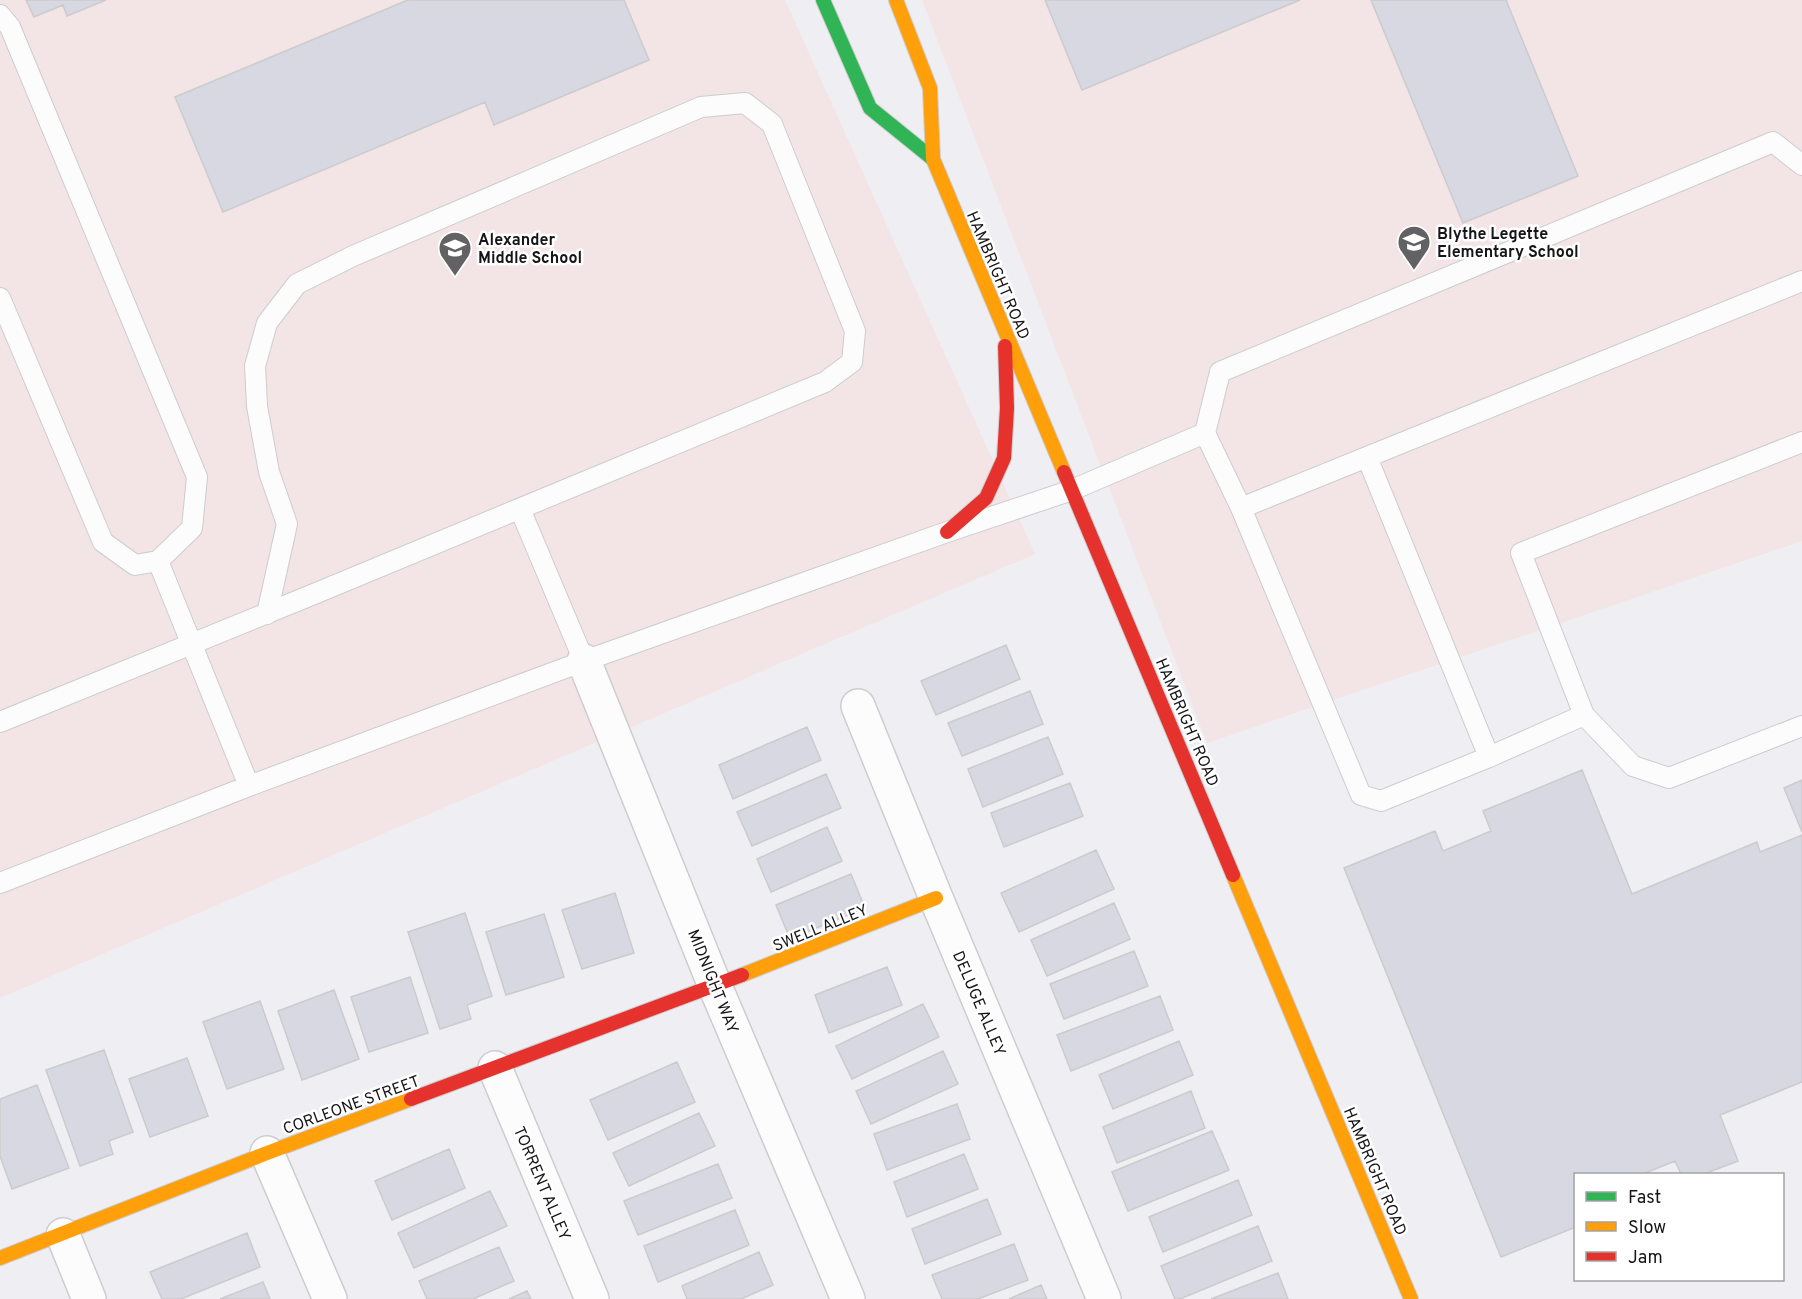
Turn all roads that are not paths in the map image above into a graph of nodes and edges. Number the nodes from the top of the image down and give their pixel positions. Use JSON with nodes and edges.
{"nodes":[{"id":1,"x":823,"y":0,"type":"edge"},
{"id":2,"x":896,"y":0,"type":"edge"},
{"id":3,"x":0,"y":15,"type":"edge"},
{"id":4,"x":933,"y":159,"type":"junction"},
{"id":5,"x":1802,"y":165,"type":"edge"},
{"id":6,"x":1802,"y":281,"type":"edge"},
{"id":7,"x":0,"y":298,"type":"edge"},
{"id":8,"x":1005,"y":330,"type":"junction"},
{"id":9,"x":1205,"y":433,"type":"junction"},
{"id":10,"x":1802,"y":442,"type":"edge"},
{"id":11,"x":1367,"y":457,"type":"junction"},
{"id":12,"x":1072,"y":490,"type":"junction"},
{"id":13,"x":520,"y":508,"type":"junction"},
{"id":14,"x":1241,"y":508,"type":"junction"},
{"id":15,"x":947,"y":532,"type":"junction"},
{"id":16,"x":158,"y":561,"type":"junction"},
{"id":17,"x":267,"y":614,"type":"junction"},
{"id":18,"x":192,"y":645,"type":"junction"},
{"id":19,"x":584,"y":661,"type":"junction"},
{"id":20,"x":858,"y":706,"type":"dead end"},
{"id":21,"x":1584,"y":715,"type":"junction"},
{"id":22,"x":0,"y":722,"type":"edge"},
{"id":23,"x":1802,"y":726,"type":"edge"},
{"id":24,"x":1489,"y":757,"type":"junction"},
{"id":25,"x":249,"y":786,"type":"junction"},
{"id":26,"x":0,"y":883,"type":"edge"},
{"id":27,"x":936,"y":898,"type":"junction"},
{"id":28,"x":715,"y":986,"type":"junction"},
{"id":29,"x":495,"y":1068,"type":"junction"},
{"id":30,"x":267,"y":1153,"type":"junction"},
{"id":31,"x":63,"y":1235,"type":"junction"},
{"id":32,"x":0,"y":1258,"type":"edge"},
{"id":33,"x":89,"y":1299,"type":"edge"},
{"id":34,"x":330,"y":1299,"type":"edge"},
{"id":35,"x":592,"y":1299,"type":"edge"},
{"id":36,"x":848,"y":1299,"type":"edge"},
{"id":37,"x":1104,"y":1299,"type":"edge"},
{"id":38,"x":1412,"y":1299,"type":"edge"}],
"edges":[{"from":1,"to":4,"type":"main road","name":"HAMBRIGHT ROAD"},
{"from":2,"to":4,"type":"main road","name":"HAMBRIGHT ROAD"},
{"from":3,"to":16,"type":"lane"},
{"from":4,"to":8,"type":"main road","name":"HAMBRIGHT ROAD"},
{"from":5,"to":9,"type":"lane"},
{"from":6,"to":11,"type":"lane"},
{"from":7,"to":16,"type":"lane"},
{"from":8,"to":12,"type":"main road","name":"HAMBRIGHT ROAD"},
{"from":8,"to":15,"type":"main road"},
{"from":9,"to":12,"type":"lane"},
{"from":9,"to":14,"type":"lane"},
{"from":10,"to":21,"type":"lane"},
{"from":11,"to":14,"type":"lane"},
{"from":11,"to":24,"type":"lane"},
{"from":12,"to":15,"type":"lane"},
{"from":12,"to":38,"type":"main road","name":"HAMBRIGHT ROAD"},
{"from":13,"to":17,"type":"lane"},
{"from":13,"to":17,"type":"lane"},
{"from":13,"to":19,"type":"lane"},
{"from":14,"to":24,"type":"lane"},
{"from":15,"to":19,"type":"lane"},
{"from":16,"to":18,"type":"lane"},
{"from":17,"to":18,"type":"lane"},
{"from":18,"to":22,"type":"lane"},
{"from":18,"to":25,"type":"lane"},
{"from":19,"to":25,"type":"lane"},
{"from":19,"to":28,"type":"street","name":"MIDNIGHT WAY"},
{"from":20,"to":27,"type":"street","name":"DELUGE ALLEY"},
{"from":21,"to":23,"type":"lane"},
{"from":21,"to":24,"type":"lane"},
{"from":25,"to":26,"type":"lane"},
{"from":27,"to":28,"type":"main road","name":"SWELL ALLEY"},
{"from":27,"to":37,"type":"street","name":"DELUGE ALLEY"},
{"from":28,"to":29,"type":"main road","name":"CORLEONE STREET"},
{"from":28,"to":36,"type":"street","name":"MIDNIGHT WAY"},
{"from":29,"to":30,"type":"main road","name":"CORLEONE STREET"},
{"from":29,"to":35,"type":"street","name":"TORRENT ALLEY"},
{"from":30,"to":31,"type":"main road","name":"CORLEONE STREET"},
{"from":30,"to":34,"type":"street"},
{"from":31,"to":32,"type":"main road","name":"CORLEONE STREET"},
{"from":31,"to":33,"type":"street"}]}
